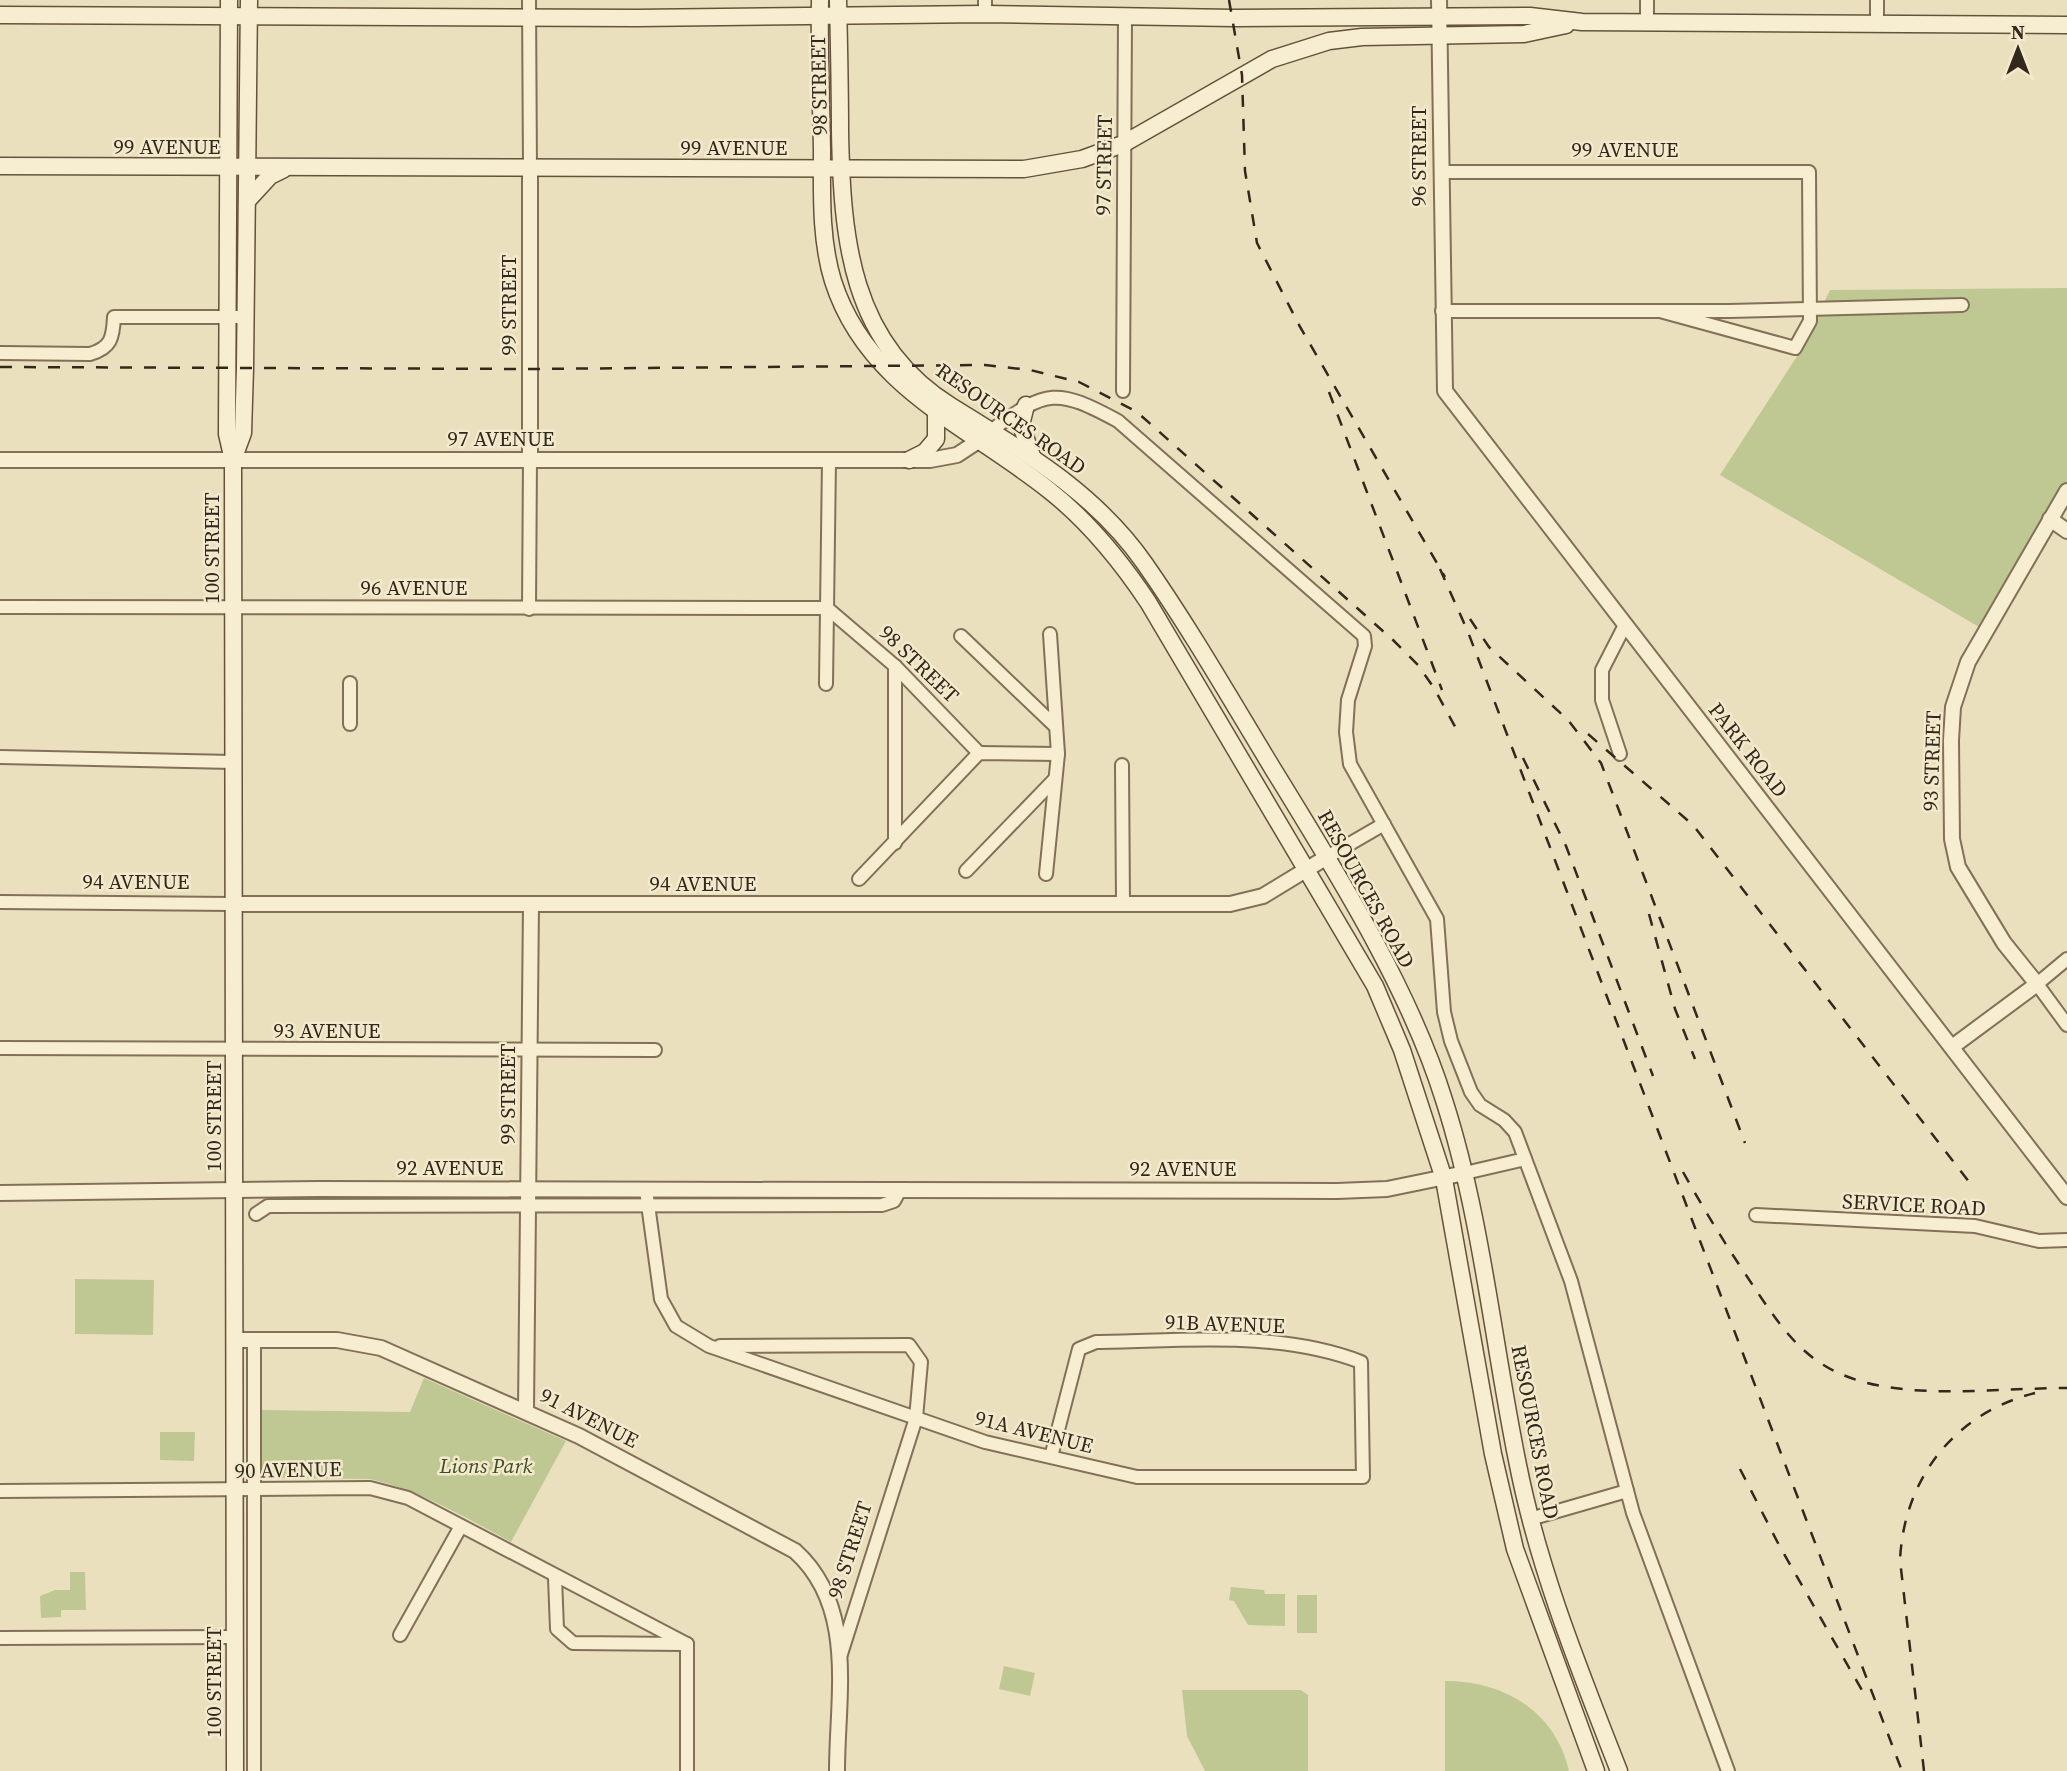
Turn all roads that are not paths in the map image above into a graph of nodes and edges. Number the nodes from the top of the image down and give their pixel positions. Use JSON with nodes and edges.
{"nodes":[{"id":1,"x":529,"y":0,"type":"edge"},
{"id":2,"x":820,"y":0,"type":"edge"},
{"id":3,"x":1647,"y":0,"type":"edge"},
{"id":4,"x":1877,"y":0,"type":"edge"},
{"id":5,"x":229,"y":7,"type":"edge"},
{"id":6,"x":248,"y":7,"type":"edge"},
{"id":7,"x":985,"y":7,"type":"edge"},
{"id":8,"x":839,"y":8,"type":"edge"},
{"id":9,"x":1439,"y":8,"type":"edge"},
{"id":10,"x":0,"y":15,"type":"edge"},
{"id":11,"x":529,"y":17,"type":"junction"},
{"id":12,"x":820,"y":17,"type":"junction"},
{"id":13,"x":1125,"y":17,"type":"junction"},
{"id":14,"x":1582,"y":22,"type":"junction"},
{"id":15,"x":1647,"y":23,"type":"junction"},
{"id":16,"x":1877,"y":24,"type":"junction"},
{"id":17,"x":2067,"y":25,"type":"edge"},
{"id":18,"x":1439,"y":38,"type":"junction"},
{"id":19,"x":1123,"y":144,"type":"junction"},
{"id":20,"x":0,"y":166,"type":"edge"},
{"id":21,"x":227,"y":168,"type":"junction"},
{"id":22,"x":248,"y":168,"type":"junction"},
{"id":23,"x":284,"y":169,"type":"junction"},
{"id":24,"x":530,"y":169,"type":"junction"},
{"id":25,"x":822,"y":169,"type":"junction"},
{"id":26,"x":841,"y":169,"type":"junction"},
{"id":27,"x":1441,"y":172,"type":"junction"},
{"id":28,"x":247,"y":201,"type":"junction"},
{"id":29,"x":1962,"y":305,"type":"dead end"},
{"id":30,"x":1810,"y":309,"type":"junction"},
{"id":31,"x":1442,"y":311,"type":"junction"},
{"id":32,"x":1660,"y":311,"type":"junction"},
{"id":33,"x":228,"y":317,"type":"junction"},
{"id":34,"x":247,"y":317,"type":"junction"},
{"id":35,"x":0,"y":354,"type":"edge"},
{"id":36,"x":1123,"y":391,"type":"dead end"},
{"id":37,"x":1026,"y":405,"type":"junction"},
{"id":38,"x":936,"y":414,"type":"junction"},
{"id":39,"x":992,"y":430,"type":"junction"},
{"id":40,"x":979,"y":443,"type":"junction"},
{"id":41,"x":1032,"y":456,"type":"junction"},
{"id":42,"x":0,"y":460,"type":"edge"},
{"id":43,"x":233,"y":460,"type":"junction"},
{"id":44,"x":530,"y":460,"type":"junction"},
{"id":45,"x":909,"y":460,"type":"junction"},
{"id":46,"x":829,"y":461,"type":"junction"},
{"id":47,"x":2067,"y":491,"type":"edge"},
{"id":48,"x":2050,"y":519,"type":"junction"},
{"id":49,"x":2067,"y":531,"type":"edge"},
{"id":50,"x":0,"y":607,"type":"edge"},
{"id":51,"x":232,"y":608,"type":"junction"},
{"id":52,"x":827,"y":608,"type":"junction"},
{"id":53,"x":529,"y":609,"type":"junction"},
{"id":54,"x":1625,"y":625,"type":"junction"},
{"id":55,"x":1050,"y":634,"type":"dead end"},
{"id":56,"x":961,"y":636,"type":"dead end"},
{"id":57,"x":895,"y":666,"type":"junction"},
{"id":58,"x":350,"y":683,"type":"dead end"},
{"id":59,"x":826,"y":684,"type":"dead end"},
{"id":60,"x":350,"y":724,"type":"dead end"},
{"id":61,"x":1055,"y":726,"type":"junction"},
{"id":62,"x":979,"y":753,"type":"junction"},
{"id":63,"x":1058,"y":754,"type":"junction"},
{"id":64,"x":1620,"y":754,"type":"dead end"},
{"id":65,"x":0,"y":757,"type":"edge"},
{"id":66,"x":233,"y":762,"type":"junction"},
{"id":67,"x":1122,"y":765,"type":"dead end"},
{"id":68,"x":1054,"y":780,"type":"junction"},
{"id":69,"x":1384,"y":824,"type":"junction"},
{"id":70,"x":895,"y":843,"type":"junction"},
{"id":71,"x":1327,"y":857,"type":"junction"},
{"id":72,"x":1305,"y":871,"type":"junction"},
{"id":73,"x":966,"y":872,"type":"dead end"},
{"id":74,"x":1046,"y":874,"type":"dead end"},
{"id":75,"x":859,"y":879,"type":"dead end"},
{"id":76,"x":0,"y":902,"type":"edge"},
{"id":77,"x":233,"y":904,"type":"junction"},
{"id":78,"x":531,"y":904,"type":"junction"},
{"id":79,"x":1123,"y":904,"type":"junction"},
{"id":80,"x":2067,"y":959,"type":"edge"},
{"id":81,"x":2037,"y":984,"type":"junction"},
{"id":82,"x":2067,"y":1025,"type":"edge"},
{"id":83,"x":1952,"y":1046,"type":"junction"},
{"id":84,"x":0,"y":1048,"type":"edge"},
{"id":85,"x":234,"y":1049,"type":"junction"},
{"id":86,"x":530,"y":1051,"type":"junction"},
{"id":87,"x":654,"y":1051,"type":"dead end"},
{"id":88,"x":1525,"y":1159,"type":"junction"},
{"id":89,"x":1465,"y":1173,"type":"junction"},
{"id":90,"x":1444,"y":1179,"type":"junction"},
{"id":91,"x":235,"y":1189,"type":"junction"},
{"id":92,"x":529,"y":1189,"type":"junction"},
{"id":93,"x":646,"y":1190,"type":"junction"},
{"id":94,"x":900,"y":1190,"type":"junction"},
{"id":95,"x":0,"y":1192,"type":"edge"},
{"id":96,"x":2067,"y":1197,"type":"edge"},
{"id":97,"x":528,"y":1206,"type":"junction"},
{"id":98,"x":648,"y":1206,"type":"junction"},
{"id":99,"x":256,"y":1214,"type":"dead end"},
{"id":100,"x":1756,"y":1215,"type":"dead end"},
{"id":101,"x":2067,"y":1240,"type":"edge"},
{"id":102,"x":234,"y":1340,"type":"junction"},
{"id":103,"x":254,"y":1340,"type":"junction"},
{"id":104,"x":709,"y":1346,"type":"junction"},
{"id":105,"x":526,"y":1410,"type":"junction"},
{"id":106,"x":916,"y":1418,"type":"junction"},
{"id":107,"x":1051,"y":1457,"type":"junction"},
{"id":108,"x":1363,"y":1477,"type":"joint"},
{"id":109,"x":255,"y":1490,"type":"junction"},
{"id":110,"x":0,"y":1491,"type":"edge"},
{"id":111,"x":234,"y":1491,"type":"junction"},
{"id":112,"x":1627,"y":1491,"type":"junction"},
{"id":113,"x":1530,"y":1519,"type":"junction"},
{"id":114,"x":461,"y":1526,"type":"junction"},
{"id":115,"x":555,"y":1578,"type":"junction"},
{"id":116,"x":400,"y":1635,"type":"dead end"},
{"id":117,"x":235,"y":1637,"type":"junction"},
{"id":118,"x":0,"y":1638,"type":"edge"},
{"id":119,"x":687,"y":1644,"type":"junction"},
{"id":120,"x":839,"y":1659,"type":"junction"},
{"id":121,"x":235,"y":1771,"type":"edge"},
{"id":122,"x":254,"y":1771,"type":"edge"},
{"id":123,"x":687,"y":1771,"type":"edge"},
{"id":124,"x":837,"y":1771,"type":"edge"},
{"id":125,"x":1596,"y":1771,"type":"edge"},
{"id":126,"x":1619,"y":1771,"type":"edge"},
{"id":127,"x":1728,"y":1771,"type":"edge"}],
"edges":[{"from":1,"to":11,"type":"street","name":"99 STREET"},
{"from":2,"to":12,"type":"main road","name":"98 STREET"},
{"from":3,"to":15,"type":"street"},
{"from":4,"to":16,"type":"street"},
{"from":5,"to":6,"type":"main road"},
{"from":5,"to":10,"type":"main road"},
{"from":5,"to":21,"type":"main road","name":"100 STREET"},
{"from":6,"to":11,"type":"main road"},
{"from":6,"to":22,"type":"main road","name":"100 STREET"},
{"from":7,"to":8,"type":"main road"},
{"from":7,"to":13,"type":"main road"},
{"from":8,"to":12,"type":"main road"},
{"from":8,"to":26,"type":"main road","name":"98 STREET"},
{"from":9,"to":13,"type":"main road"},
{"from":9,"to":14,"type":"main road"},
{"from":9,"to":18,"type":"street","name":"96 STREET"},
{"from":11,"to":12,"type":"main road"},
{"from":11,"to":24,"type":"street","name":"99 STREET"},
{"from":12,"to":25,"type":"main road","name":"98 STREET"},
{"from":13,"to":19,"type":"street","name":"97 STREET"},
{"from":14,"to":15,"type":"main road"},
{"from":14,"to":18,"type":"main road","name":"99 AVENUE"},
{"from":15,"to":16,"type":"main road"},
{"from":16,"to":17,"type":"main road"},
{"from":18,"to":19,"type":"main road","name":"99 AVENUE"},
{"from":18,"to":27,"type":"street","name":"96 STREET"},
{"from":19,"to":26,"type":"main road","name":"99 AVENUE"},
{"from":19,"to":36,"type":"street","name":"97 STREET"},
{"from":20,"to":21,"type":"main road","name":"99 AVENUE"},
{"from":21,"to":22,"type":"main road","name":"99 AVENUE"},
{"from":21,"to":33,"type":"main road","name":"100 STREET"},
{"from":22,"to":23,"type":"main road","name":"99 AVENUE"},
{"from":22,"to":28,"type":"main road","name":"100 STREET"},
{"from":23,"to":24,"type":"main road","name":"99 AVENUE"},
{"from":23,"to":28,"type":"main road"},
{"from":24,"to":25,"type":"main road","name":"99 AVENUE"},
{"from":24,"to":44,"type":"street","name":"99 STREET"},
{"from":25,"to":26,"type":"main road","name":"99 AVENUE"},
{"from":25,"to":38,"type":"main road","name":"RESOURCES ROAD"},
{"from":26,"to":39,"type":"main road","name":"RESOURCES ROAD"},
{"from":27,"to":30,"type":"street","name":"99 AVENUE"},
{"from":27,"to":31,"type":"street","name":"96 STREET"},
{"from":28,"to":34,"type":"main road","name":"100 STREET"},
{"from":29,"to":30,"type":"street"},
{"from":30,"to":32,"type":"street"},
{"from":30,"to":32,"type":"street"},
{"from":31,"to":32,"type":"street"},
{"from":31,"to":54,"type":"street","name":"PARK ROAD"},
{"from":33,"to":34,"type":"street"},
{"from":33,"to":35,"type":"street"},
{"from":33,"to":43,"type":"main road","name":"100 STREET"},
{"from":34,"to":43,"type":"main road","name":"100 STREET"},
{"from":37,"to":39,"type":"street"},
{"from":37,"to":41,"type":"main road"},
{"from":37,"to":69,"type":"street"},
{"from":38,"to":40,"type":"main road","name":"RESOURCES ROAD"},
{"from":38,"to":45,"type":"main road"},
{"from":39,"to":40,"type":"street","name":"97 AVENUE"},
{"from":39,"to":41,"type":"main road","name":"RESOURCES ROAD"},
{"from":40,"to":45,"type":"street","name":"97 AVENUE"},
{"from":40,"to":72,"type":"main road","name":"RESOURCES ROAD"},
{"from":41,"to":71,"type":"main road","name":"RESOURCES ROAD"},
{"from":42,"to":43,"type":"street","name":"97 AVENUE"},
{"from":43,"to":44,"type":"street","name":"97 AVENUE"},
{"from":43,"to":51,"type":"main road","name":"100 STREET"},
{"from":44,"to":46,"type":"street","name":"97 AVENUE"},
{"from":44,"to":53,"type":"street","name":"99 STREET"},
{"from":45,"to":46,"type":"street","name":"97 AVENUE"},
{"from":46,"to":52,"type":"street"},
{"from":47,"to":48,"type":"street","name":"93 STREET"},
{"from":48,"to":49,"type":"street"},
{"from":48,"to":81,"type":"street","name":"93 STREET"},
{"from":50,"to":51,"type":"street","name":"96 AVENUE"},
{"from":51,"to":53,"type":"street","name":"96 AVENUE"},
{"from":51,"to":66,"type":"main road","name":"100 STREET"},
{"from":52,"to":53,"type":"street","name":"96 AVENUE"},
{"from":52,"to":57,"type":"street","name":"98 STREET"},
{"from":52,"to":59,"type":"street"},
{"from":54,"to":64,"type":"street"},
{"from":54,"to":83,"type":"street","name":"PARK ROAD"},
{"from":55,"to":61,"type":"street"},
{"from":56,"to":61,"type":"street"},
{"from":57,"to":62,"type":"street","name":"98 STREET"},
{"from":57,"to":70,"type":"street"},
{"from":58,"to":60,"type":"street"},
{"from":61,"to":63,"type":"street"},
{"from":62,"to":63,"type":"street"},
{"from":62,"to":70,"type":"street"},
{"from":63,"to":68,"type":"street"},
{"from":65,"to":66,"type":"street"},
{"from":66,"to":77,"type":"main road","name":"100 STREET"},
{"from":67,"to":79,"type":"street"},
{"from":68,"to":73,"type":"street"},
{"from":68,"to":74,"type":"street"},
{"from":69,"to":71,"type":"street","name":"94 AVENUE"},
{"from":69,"to":88,"type":"street"},
{"from":70,"to":75,"type":"street"},
{"from":71,"to":72,"type":"street","name":"94 AVENUE"},
{"from":71,"to":89,"type":"main road","name":"RESOURCES ROAD"},
{"from":72,"to":79,"type":"street","name":"94 AVENUE"},
{"from":72,"to":90,"type":"main road","name":"RESOURCES ROAD"},
{"from":76,"to":77,"type":"street","name":"94 AVENUE"},
{"from":77,"to":78,"type":"street","name":"94 AVENUE"},
{"from":77,"to":85,"type":"main road","name":"100 STREET"},
{"from":78,"to":79,"type":"street","name":"94 AVENUE"},
{"from":78,"to":86,"type":"street","name":"99 STREET"},
{"from":80,"to":81,"type":"street"},
{"from":81,"to":82,"type":"street","name":"93 STREET"},
{"from":81,"to":83,"type":"street"},
{"from":83,"to":96,"type":"street","name":"PARK ROAD"},
{"from":84,"to":85,"type":"street","name":"93 AVENUE"},
{"from":85,"to":86,"type":"street","name":"93 AVENUE"},
{"from":85,"to":91,"type":"main road","name":"100 STREET"},
{"from":86,"to":87,"type":"street","name":"93 AVENUE"},
{"from":86,"to":92,"type":"street","name":"99 STREET"},
{"from":88,"to":89,"type":"street"},
{"from":88,"to":112,"type":"street"},
{"from":89,"to":90,"type":"street","name":"92 AVENUE"},
{"from":89,"to":113,"type":"main road","name":"RESOURCES ROAD"},
{"from":90,"to":94,"type":"street","name":"92 AVENUE"},
{"from":90,"to":125,"type":"main road","name":"RESOURCES ROAD"},
{"from":91,"to":92,"type":"street","name":"92 AVENUE"},
{"from":91,"to":95,"type":"street","name":"92 AVENUE"},
{"from":91,"to":102,"type":"main road","name":"100 STREET"},
{"from":92,"to":93,"type":"street","name":"92 AVENUE"},
{"from":92,"to":97,"type":"street","name":"99 STREET"},
{"from":93,"to":94,"type":"street","name":"92 AVENUE"},
{"from":93,"to":98,"type":"street","name":"91A AVENUE"},
{"from":94,"to":98,"type":"street","name":"92 AVENUE"},
{"from":97,"to":98,"type":"street","name":"92 AVENUE"},
{"from":97,"to":99,"type":"street","name":"92 AVENUE"},
{"from":97,"to":105,"type":"street","name":"99 STREET"},
{"from":98,"to":104,"type":"street","name":"91A AVENUE"},
{"from":100,"to":101,"type":"street","name":"SERVICE ROAD"},
{"from":102,"to":103,"type":"street","name":"91 AVENUE"},
{"from":102,"to":111,"type":"main road","name":"100 STREET"},
{"from":103,"to":105,"type":"street","name":"91 AVENUE"},
{"from":103,"to":109,"type":"street","name":"100 STREET"},
{"from":104,"to":106,"type":"street","name":"91A AVENUE"},
{"from":104,"to":106,"type":"street","name":"98 STREET"},
{"from":105,"to":120,"type":"street","name":"91 AVENUE"},
{"from":106,"to":107,"type":"street","name":"91A AVENUE"},
{"from":106,"to":120,"type":"street","name":"98 STREET"},
{"from":107,"to":108,"type":"street","name":"91A AVENUE"},
{"from":107,"to":108,"type":"street","name":"91B AVENUE"},
{"from":109,"to":111,"type":"street","name":"90 AVENUE"},
{"from":109,"to":114,"type":"street","name":"90 AVENUE"},
{"from":109,"to":122,"type":"street","name":"100 STREET"},
{"from":110,"to":111,"type":"street","name":"90 AVENUE"},
{"from":111,"to":117,"type":"main road","name":"100 STREET"},
{"from":112,"to":113,"type":"street"},
{"from":112,"to":127,"type":"street"},
{"from":113,"to":126,"type":"main road","name":"RESOURCES ROAD"},
{"from":114,"to":115,"type":"street","name":"90 AVENUE"},
{"from":114,"to":116,"type":"street"},
{"from":115,"to":119,"type":"street","name":"90 AVENUE"},
{"from":115,"to":119,"type":"street"},
{"from":117,"to":118,"type":"street"},
{"from":117,"to":121,"type":"main road","name":"100 STREET"},
{"from":119,"to":123,"type":"street"},
{"from":120,"to":124,"type":"street","name":"98 STREET"}]}
